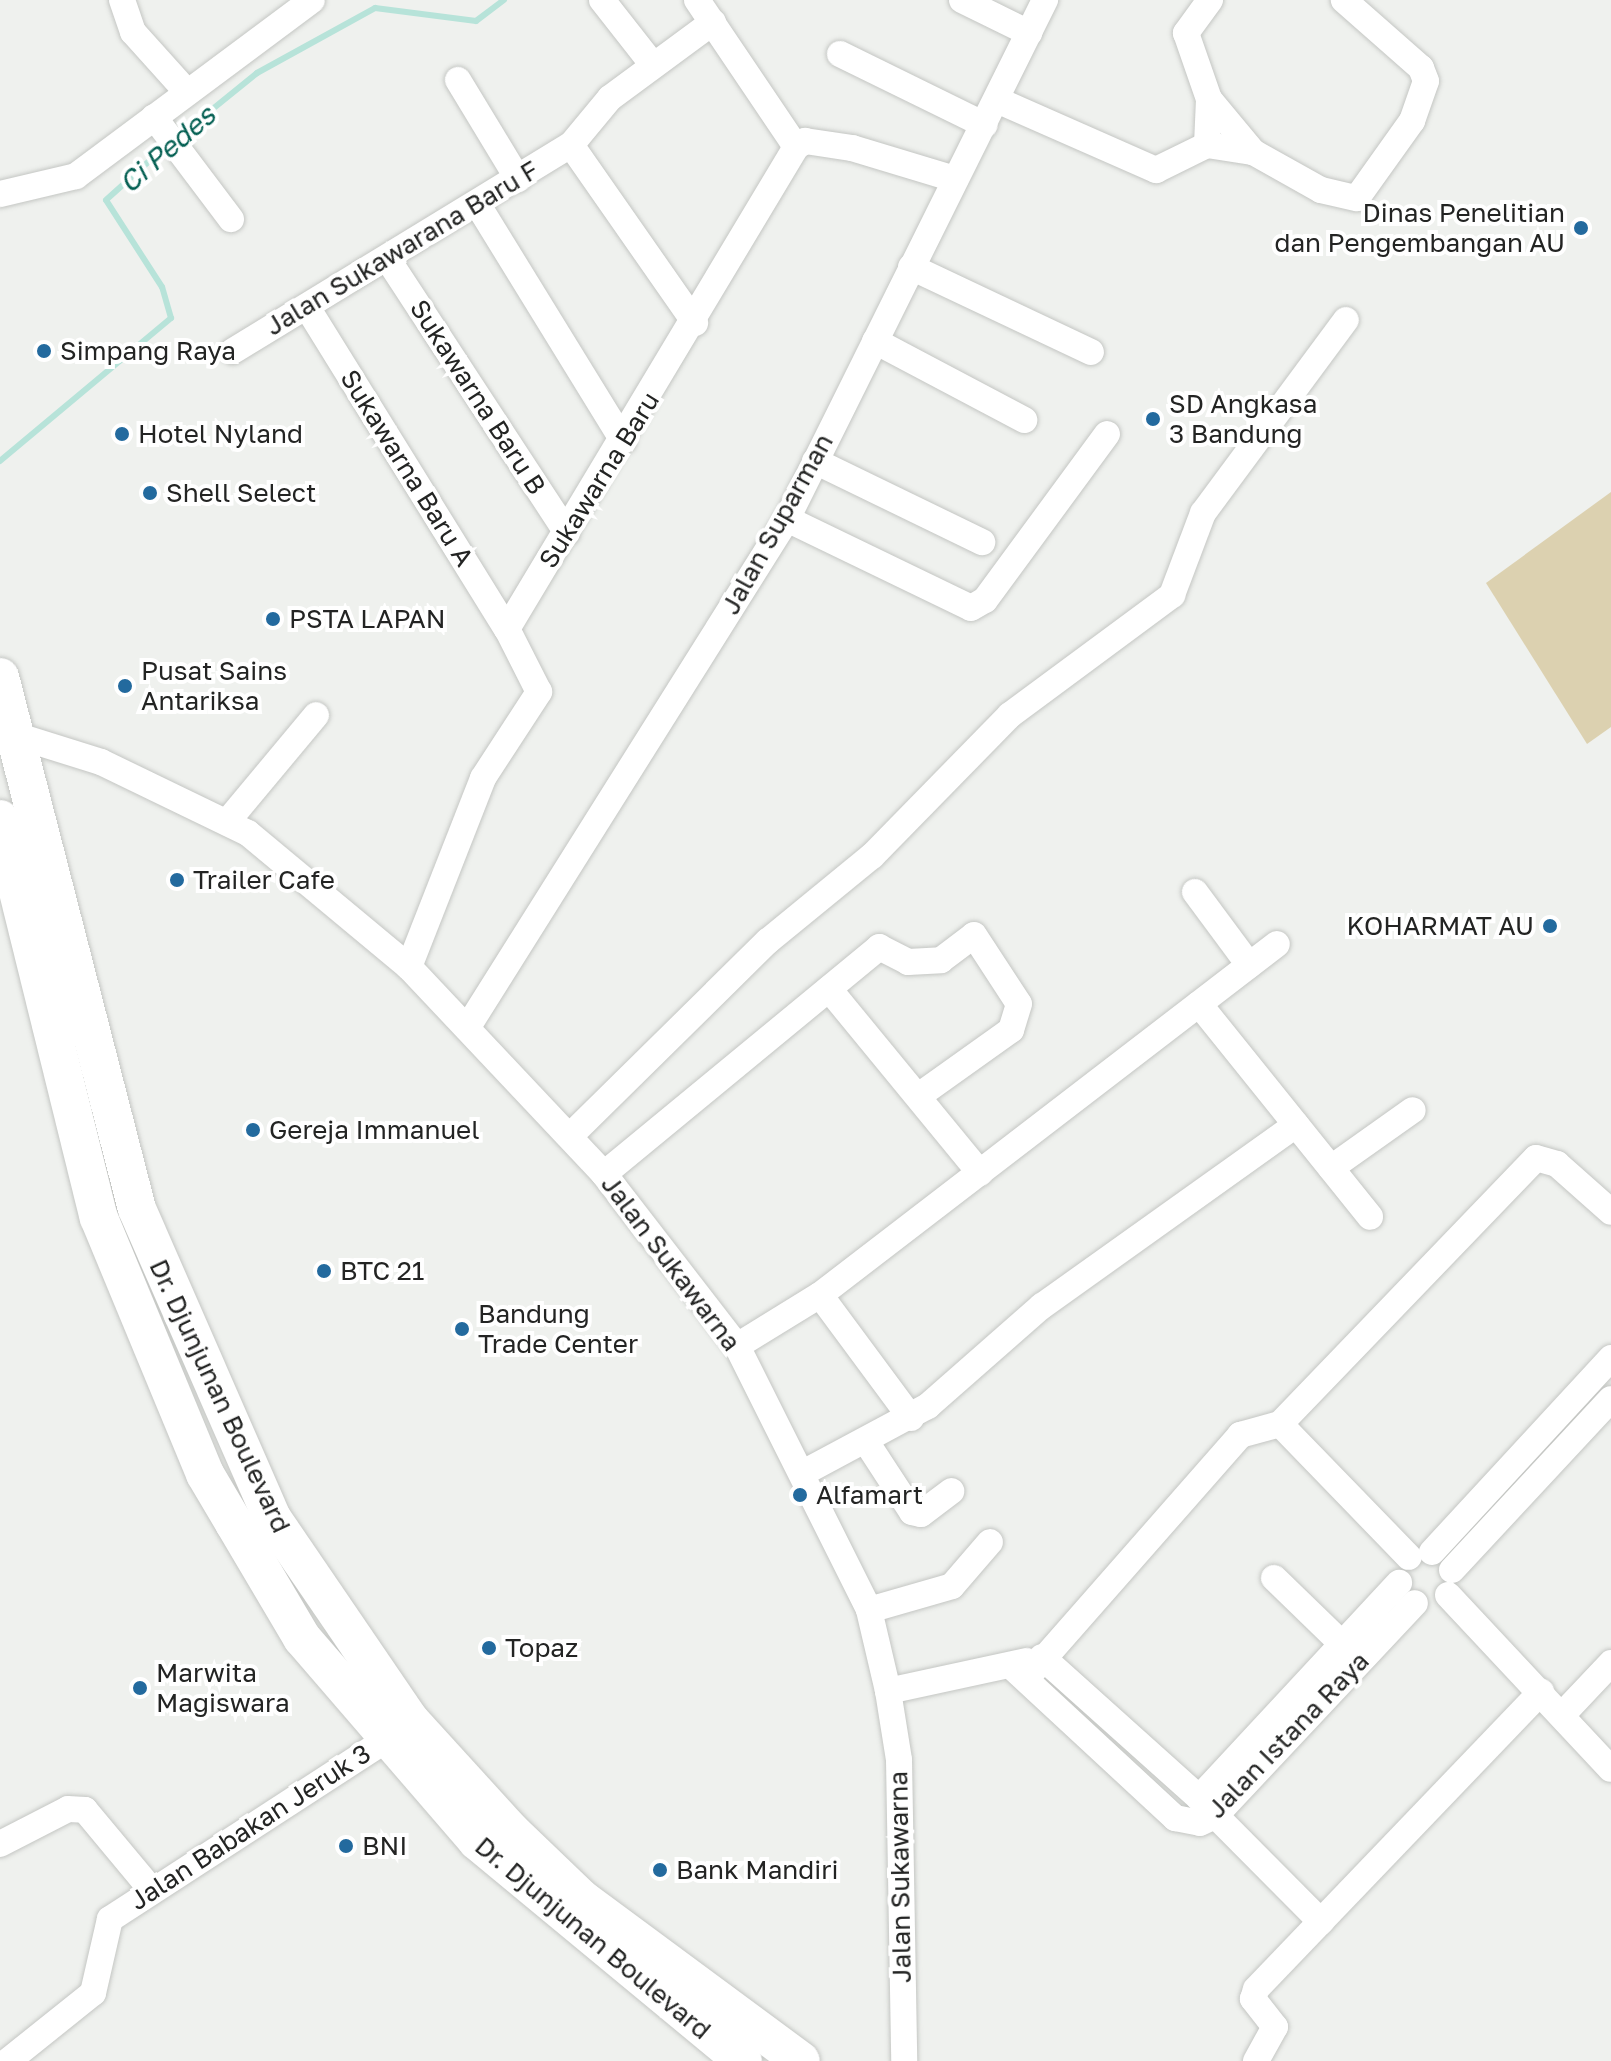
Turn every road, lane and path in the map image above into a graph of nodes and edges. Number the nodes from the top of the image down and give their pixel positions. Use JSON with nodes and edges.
{"nodes":[{"id":1,"x":122,"y":0,"type":"edge"},
{"id":2,"x":312,"y":0,"type":"edge"},
{"id":3,"x":602,"y":0,"type":"edge"},
{"id":4,"x":697,"y":0,"type":"edge"},
{"id":5,"x":962,"y":0,"type":"edge"},
{"id":6,"x":1045,"y":0,"type":"edge"},
{"id":7,"x":1210,"y":0,"type":"edge"},
{"id":8,"x":1344,"y":0,"type":"edge"},
{"id":9,"x":713,"y":22,"type":"junction"},
{"id":10,"x":1029,"y":33,"type":"junction"},
{"id":11,"x":840,"y":54,"type":"dead end"},
{"id":12,"x":653,"y":65,"type":"junction"},
{"id":13,"x":458,"y":80,"type":"dead end"},
{"id":14,"x":187,"y":92,"type":"junction"},
{"id":15,"x":1209,"y":99,"type":"junction"},
{"id":16,"x":997,"y":100,"type":"junction"},
{"id":17,"x":985,"y":125,"type":"junction"},
{"id":18,"x":165,"y":133,"type":"junction"},
{"id":19,"x":571,"y":145,"type":"junction"},
{"id":20,"x":1207,"y":145,"type":"junction"},
{"id":21,"x":796,"y":147,"type":"junction"},
{"id":22,"x":1253,"y":152,"type":"junction"},
{"id":23,"x":518,"y":179,"type":"junction"},
{"id":24,"x":955,"y":179,"type":"junction"},
{"id":25,"x":0,"y":194,"type":"edge"},
{"id":26,"x":478,"y":205,"type":"junction"},
{"id":27,"x":231,"y":219,"type":"dead end"},
{"id":28,"x":389,"y":261,"type":"junction"},
{"id":29,"x":911,"y":267,"type":"junction"},
{"id":30,"x":307,"y":307,"type":"junction"},
{"id":31,"x":1346,"y":320,"type":"dead end"},
{"id":32,"x":695,"y":323,"type":"junction"},
{"id":33,"x":875,"y":341,"type":"junction"},
{"id":34,"x":233,"y":351,"type":"dead end"},
{"id":35,"x":1091,"y":352,"type":"dead end"},
{"id":36,"x":1024,"y":420,"type":"dead end"},
{"id":37,"x":1107,"y":434,"type":"dead end"},
{"id":38,"x":623,"y":441,"type":"junction"},
{"id":39,"x":815,"y":461,"type":"junction"},
{"id":40,"x":787,"y":519,"type":"junction"},
{"id":41,"x":567,"y":533,"type":"junction"},
{"id":42,"x":982,"y":542,"type":"dead end"},
{"id":43,"x":507,"y":629,"type":"junction"},
{"id":44,"x":0,"y":677,"type":"edge"},
{"id":45,"x":316,"y":715,"type":"dead end"},
{"id":46,"x":18,"y":736,"type":"junction"},
{"id":47,"x":0,"y":819,"type":"edge"},
{"id":48,"x":227,"y":822,"type":"junction"},
{"id":49,"x":1195,"y":892,"type":"dead end"},
{"id":50,"x":1277,"y":944,"type":"dead end"},
{"id":51,"x":1249,"y":965,"type":"junction"},
{"id":52,"x":409,"y":967,"type":"junction"},
{"id":53,"x":829,"y":989,"type":"junction"},
{"id":54,"x":1199,"y":1004,"type":"junction"},
{"id":55,"x":469,"y":1025,"type":"junction"},
{"id":56,"x":920,"y":1095,"type":"junction"},
{"id":57,"x":1413,"y":1110,"type":"dead end"},
{"id":58,"x":1296,"y":1125,"type":"junction"},
{"id":59,"x":563,"y":1128,"type":"junction"},
{"id":60,"x":1331,"y":1168,"type":"junction"},
{"id":61,"x":980,"y":1173,"type":"junction"},
{"id":62,"x":604,"y":1174,"type":"junction"},
{"id":63,"x":1611,"y":1212,"type":"edge"},
{"id":64,"x":1370,"y":1217,"type":"dead end"},
{"id":65,"x":820,"y":1295,"type":"junction"},
{"id":66,"x":737,"y":1346,"type":"junction"},
{"id":67,"x":1611,"y":1358,"type":"edge"},
{"id":68,"x":1611,"y":1399,"type":"edge"},
{"id":69,"x":911,"y":1418,"type":"junction"},
{"id":70,"x":1280,"y":1424,"type":"junction"},
{"id":71,"x":867,"y":1443,"type":"junction"},
{"id":72,"x":803,"y":1473,"type":"junction"},
{"id":73,"x":951,"y":1491,"type":"dead end"},
{"id":74,"x":990,"y":1542,"type":"dead end"},
{"id":75,"x":1435,"y":1569,"type":"junction"},
{"id":76,"x":1274,"y":1578,"type":"dead end"},
{"id":77,"x":1407,"y":1593,"type":"junction"},
{"id":78,"x":869,"y":1610,"type":"junction"},
{"id":79,"x":1339,"y":1641,"type":"junction"},
{"id":80,"x":1042,"y":1657,"type":"junction"},
{"id":81,"x":1611,"y":1663,"type":"edge"},
{"id":82,"x":1018,"y":1672,"type":"junction"},
{"id":83,"x":888,"y":1691,"type":"junction"},
{"id":84,"x":1541,"y":1692,"type":"junction"},
{"id":85,"x":1081,"y":1712,"type":"junction"},
{"id":86,"x":1563,"y":1714,"type":"junction"},
{"id":87,"x":386,"y":1740,"type":"junction"},
{"id":88,"x":1611,"y":1769,"type":"edge"},
{"id":89,"x":1207,"y":1807,"type":"junction"},
{"id":90,"x":0,"y":1844,"type":"edge"},
{"id":91,"x":150,"y":1888,"type":"junction"},
{"id":92,"x":1321,"y":1922,"type":"junction"},
{"id":93,"x":8,"y":2061,"type":"edge"},
{"id":94,"x":743,"y":2061,"type":"edge"},
{"id":95,"x":801,"y":2061,"type":"edge"},
{"id":96,"x":904,"y":2061,"type":"edge"},
{"id":97,"x":1256,"y":2061,"type":"edge"}],
"edges":[{"from":1,"to":14,"type":"street"},
{"from":2,"to":14,"type":"street"},
{"from":3,"to":12,"type":"street"},
{"from":4,"to":9,"type":"street"},
{"from":5,"to":10,"type":"street"},
{"from":6,"to":10,"type":"street","name":"Jalan Suparman"},
{"from":7,"to":15,"type":"street"},
{"from":8,"to":22,"type":"street"},
{"from":9,"to":12,"type":"street","name":"Jalan Sukawarana Baru F"},
{"from":9,"to":21,"type":"street"},
{"from":10,"to":16,"type":"street","name":"Jalan Suparman"},
{"from":11,"to":17,"type":"street"},
{"from":12,"to":19,"type":"street","name":"Jalan Sukawarana Baru F"},
{"from":13,"to":23,"type":"street"},
{"from":14,"to":18,"type":"street"},
{"from":15,"to":20,"type":"street"},
{"from":15,"to":22,"type":"street"},
{"from":16,"to":17,"type":"street","name":"Jalan Suparman"},
{"from":16,"to":20,"type":"street"},
{"from":17,"to":24,"type":"street","name":"Jalan Suparman"},
{"from":18,"to":25,"type":"street"},
{"from":18,"to":27,"type":"street"},
{"from":19,"to":23,"type":"street","name":"Jalan Sukawarana Baru F"},
{"from":19,"to":32,"type":"street"},
{"from":20,"to":22,"type":"street"},
{"from":21,"to":24,"type":"street"},
{"from":21,"to":32,"type":"street","name":"Sukawarna Baru"},
{"from":23,"to":26,"type":"street","name":"Jalan Sukawarana Baru F"},
{"from":24,"to":29,"type":"street","name":"Jalan Suparman"},
{"from":26,"to":28,"type":"street","name":"Jalan Sukawarana Baru F"},
{"from":26,"to":38,"type":"street"},
{"from":28,"to":30,"type":"street","name":"Jalan Sukawarana Baru F"},
{"from":28,"to":41,"type":"street","name":"Sukawarna Baru B"},
{"from":29,"to":33,"type":"street","name":"Jalan Suparman"},
{"from":29,"to":35,"type":"street"},
{"from":30,"to":34,"type":"street","name":"Jalan Sukawarana Baru F"},
{"from":30,"to":43,"type":"street","name":"Sukawarna Baru A"},
{"from":31,"to":59,"type":"street"},
{"from":32,"to":38,"type":"street","name":"Sukawarna Baru"},
{"from":33,"to":36,"type":"street"},
{"from":33,"to":39,"type":"street","name":"Jalan Suparman"},
{"from":37,"to":40,"type":"street"},
{"from":38,"to":41,"type":"street","name":"Sukawarna Baru"},
{"from":39,"to":40,"type":"street","name":"Jalan Suparman"},
{"from":39,"to":42,"type":"street"},
{"from":40,"to":55,"type":"street","name":"Jalan Suparman"},
{"from":41,"to":43,"type":"street","name":"Sukawarna Baru"},
{"from":43,"to":52,"type":"street"},
{"from":44,"to":46,"type":"highway","name":"Dr. Djunjunan Boulevard"},
{"from":45,"to":48,"type":"street"},
{"from":46,"to":48,"type":"street","name":"Jalan Sukawarna"},
{"from":46,"to":95,"type":"highway","name":"Dr. Djunjunan Boulevard"},
{"from":47,"to":87,"type":"highway","name":"Dr. Djunjunan Boulevard"},
{"from":48,"to":52,"type":"street","name":"Jalan Sukawarna"},
{"from":49,"to":51,"type":"street"},
{"from":50,"to":51,"type":"street"},
{"from":51,"to":54,"type":"street"},
{"from":52,"to":55,"type":"street","name":"Jalan Sukawarna"},
{"from":53,"to":56,"type":"street"},
{"from":53,"to":56,"type":"street"},
{"from":53,"to":62,"type":"street"},
{"from":54,"to":58,"type":"street"},
{"from":54,"to":61,"type":"street"},
{"from":55,"to":59,"type":"street","name":"Jalan Sukawarna"},
{"from":56,"to":61,"type":"street"},
{"from":57,"to":60,"type":"street"},
{"from":58,"to":60,"type":"street"},
{"from":58,"to":69,"type":"street"},
{"from":59,"to":62,"type":"street","name":"Jalan Sukawarna"},
{"from":60,"to":64,"type":"street"},
{"from":61,"to":65,"type":"street"},
{"from":62,"to":66,"type":"street","name":"Jalan Sukawarna"},
{"from":63,"to":70,"type":"street"},
{"from":65,"to":66,"type":"street"},
{"from":65,"to":69,"type":"street"},
{"from":66,"to":72,"type":"street","name":"Jalan Sukawarna"},
{"from":67,"to":75,"type":"street"},
{"from":68,"to":75,"type":"street"},
{"from":69,"to":71,"type":"street"},
{"from":70,"to":75,"type":"street"},
{"from":70,"to":80,"type":"street"},
{"from":71,"to":72,"type":"street"},
{"from":71,"to":73,"type":"street"},
{"from":72,"to":78,"type":"street","name":"Jalan Sukawarna"},
{"from":74,"to":78,"type":"street"},
{"from":75,"to":77,"type":"street"},
{"from":75,"to":77,"type":"street"},
{"from":75,"to":84,"type":"street"},
{"from":76,"to":79,"type":"street"},
{"from":77,"to":79,"type":"street","name":"Jalan Istana Raya"},
{"from":77,"to":89,"type":"street","name":"Jalan Istana Raya"},
{"from":78,"to":83,"type":"street","name":"Jalan Sukawarna"},
{"from":79,"to":89,"type":"street","name":"Jalan Istana Raya"},
{"from":80,"to":82,"type":"street"},
{"from":80,"to":85,"type":"street","name":"Jalan Istana Raya"},
{"from":81,"to":86,"type":"street"},
{"from":82,"to":83,"type":"street"},
{"from":82,"to":85,"type":"street","name":"Jalan Istana Raya"},
{"from":83,"to":96,"type":"street","name":"Jalan Sukawarna"},
{"from":84,"to":86,"type":"street"},
{"from":84,"to":92,"type":"street"},
{"from":85,"to":89,"type":"street","name":"Jalan Istana Raya"},
{"from":86,"to":88,"type":"street"},
{"from":87,"to":91,"type":"street","name":"Jalan Babakan Jeruk 3"},
{"from":87,"to":94,"type":"highway","name":"Dr. Djunjunan Boulevard"},
{"from":89,"to":92,"type":"street"},
{"from":90,"to":91,"type":"street"},
{"from":91,"to":93,"type":"street","name":"Jalan Babakan Jeruk 3"},
{"from":92,"to":97,"type":"street"}]}
